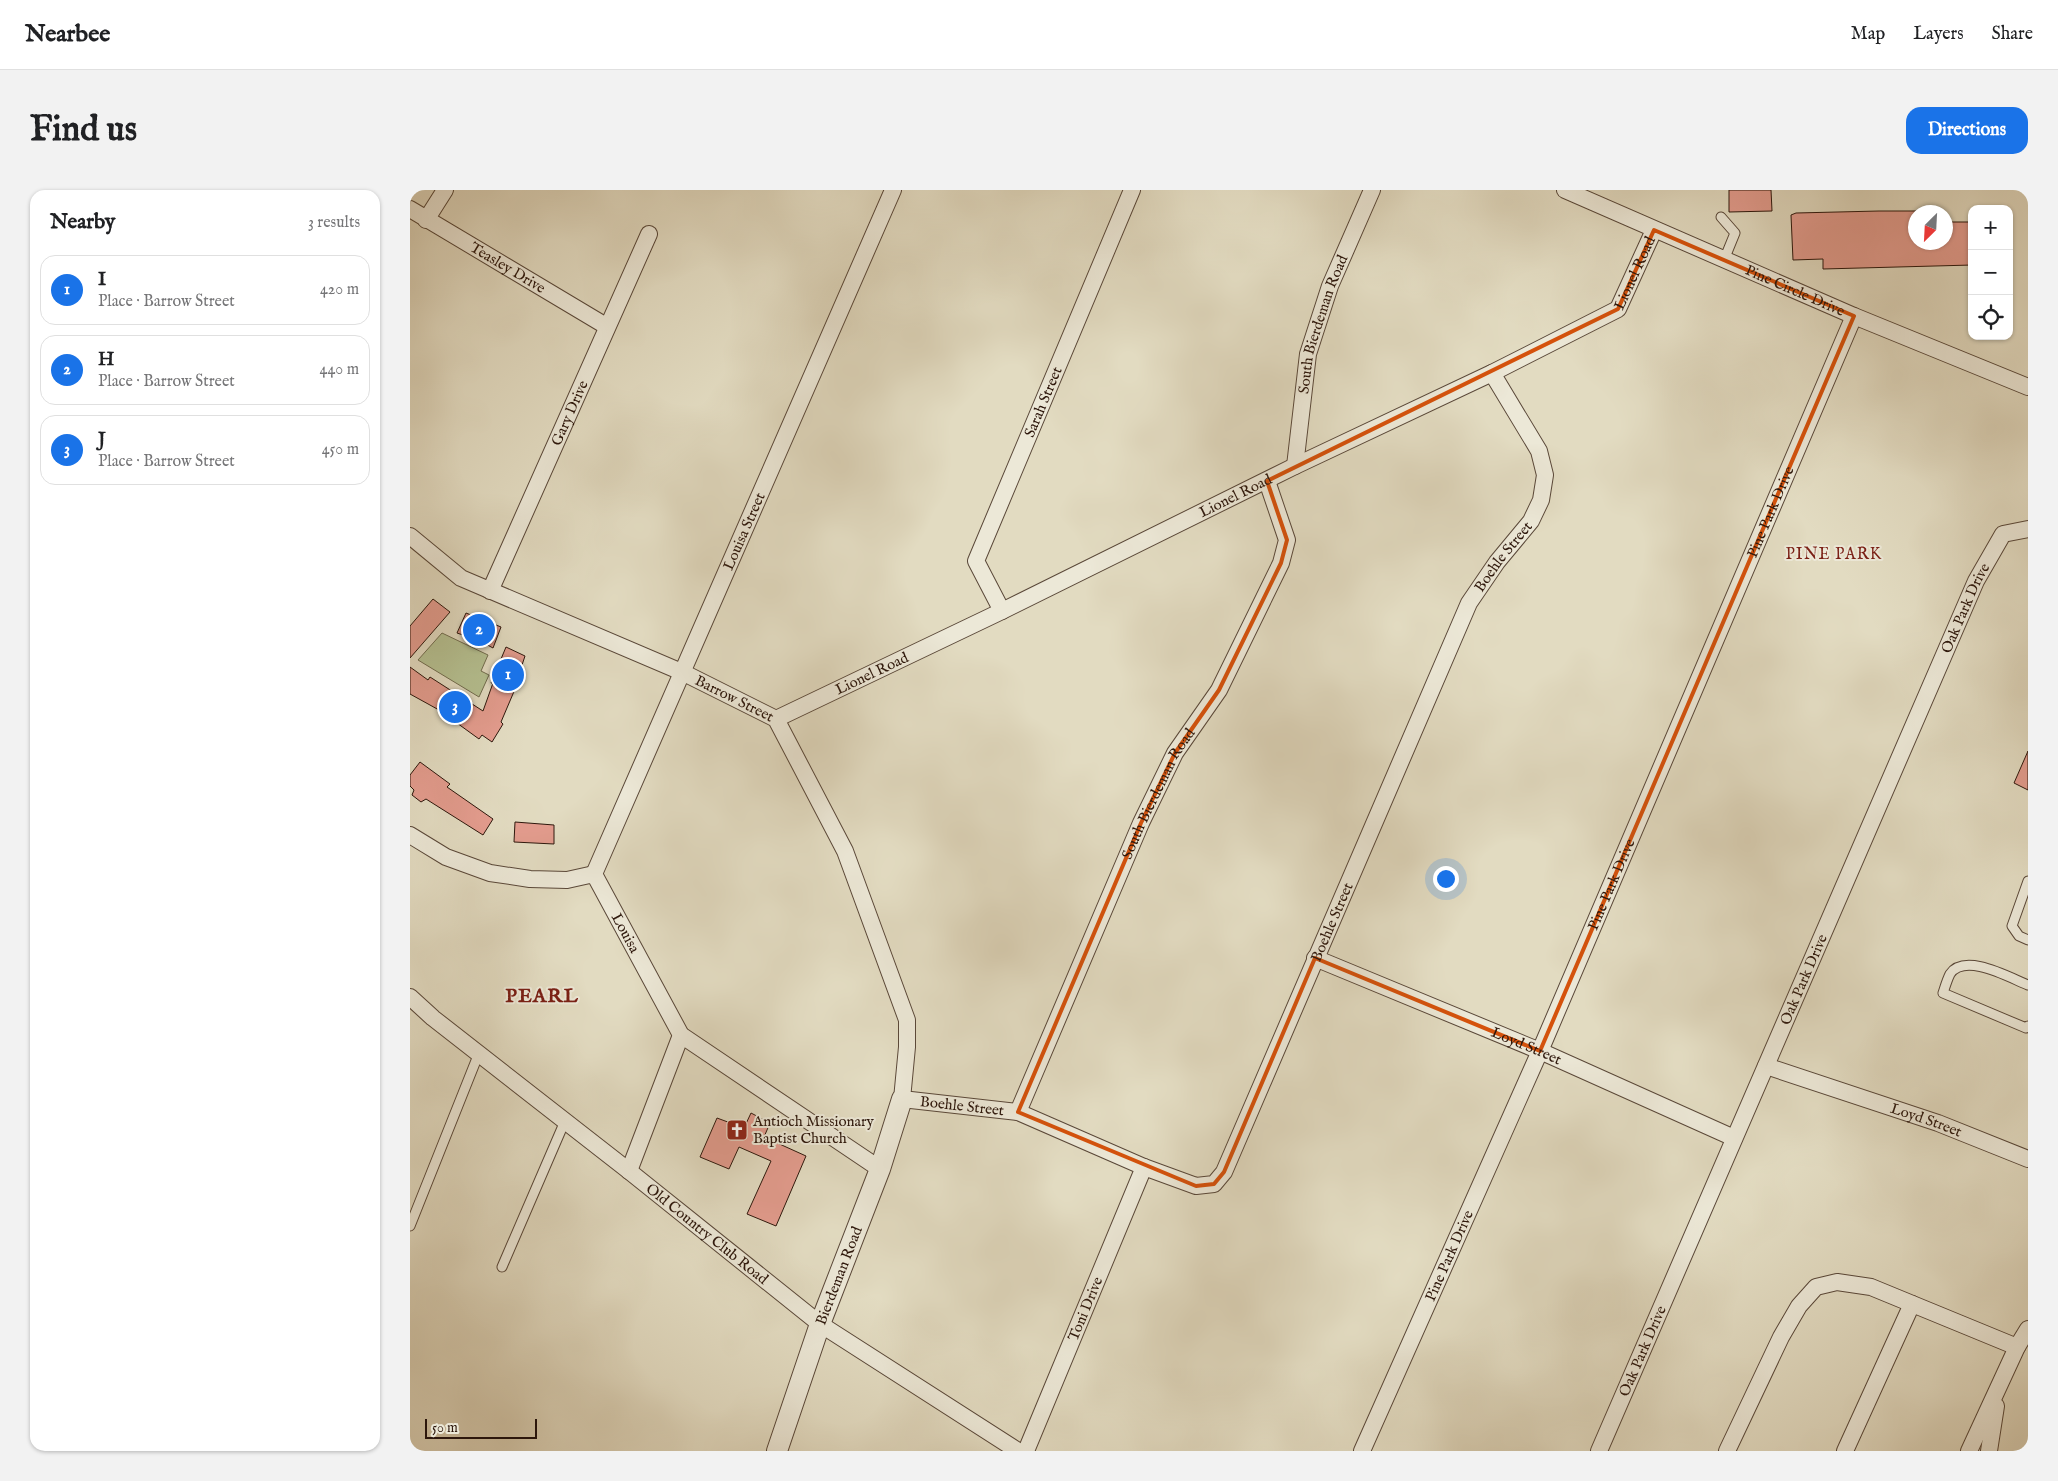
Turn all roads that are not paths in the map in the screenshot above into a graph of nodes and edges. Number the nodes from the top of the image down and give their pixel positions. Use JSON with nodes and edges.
{"nodes":[{"id":1,"x":445,"y":190,"type":"edge"},
{"id":2,"x":893,"y":190,"type":"edge"},
{"id":3,"x":1132,"y":190,"type":"edge"},
{"id":4,"x":1372,"y":190,"type":"edge"},
{"id":5,"x":1565,"y":190,"type":"edge"},
{"id":6,"x":410,"y":209,"type":"edge"},
{"id":7,"x":1722,"y":217,"type":"dead end"},
{"id":8,"x":426,"y":220,"type":"junction"},
{"id":9,"x":1654,"y":230,"type":"junction"},
{"id":10,"x":649,"y":234,"type":"dead end"},
{"id":11,"x":1724,"y":260,"type":"junction"},
{"id":12,"x":1854,"y":316,"type":"junction"},
{"id":13,"x":606,"y":326,"type":"junction"},
{"id":14,"x":1492,"y":373,"type":"junction"},
{"id":15,"x":2028,"y":387,"type":"edge"},
{"id":16,"x":1295,"y":466,"type":"junction"},
{"id":17,"x":1267,"y":481,"type":"junction"},
{"id":18,"x":2028,"y":529,"type":"edge"},
{"id":19,"x":410,"y":536,"type":"edge"},
{"id":20,"x":490,"y":591,"type":"junction"},
{"id":21,"x":1002,"y":611,"type":"junction"},
{"id":22,"x":684,"y":673,"type":"junction"},
{"id":23,"x":776,"y":719,"type":"junction"},
{"id":24,"x":410,"y":835,"type":"edge"},
{"id":25,"x":594,"y":874,"type":"junction"},
{"id":26,"x":2028,"y":882,"type":"edge"},
{"id":27,"x":2025,"y":899,"type":"edge"},
{"id":28,"x":2028,"y":940,"type":"edge"},
{"id":29,"x":1315,"y":958,"type":"junction"},
{"id":30,"x":2028,"y":985,"type":"edge"},
{"id":31,"x":410,"y":997,"type":"edge"},
{"id":32,"x":2028,"y":1026,"type":"edge"},
{"id":33,"x":681,"y":1034,"type":"junction"},
{"id":34,"x":1540,"y":1052,"type":"junction"},
{"id":35,"x":479,"y":1053,"type":"junction"},
{"id":36,"x":1766,"y":1066,"type":"junction"},
{"id":37,"x":902,"y":1099,"type":"junction"},
{"id":38,"x":1018,"y":1112,"type":"junction"},
{"id":39,"x":565,"y":1121,"type":"junction"},
{"id":40,"x":1734,"y":1138,"type":"junction"},
{"id":41,"x":2028,"y":1160,"type":"edge"},
{"id":42,"x":1144,"y":1167,"type":"junction"},
{"id":43,"x":880,"y":1169,"type":"junction"},
{"id":44,"x":629,"y":1171,"type":"junction"},
{"id":45,"x":410,"y":1226,"type":"edge"},
{"id":46,"x":502,"y":1267,"type":"dead end"},
{"id":47,"x":1912,"y":1304,"type":"junction"},
{"id":48,"x":820,"y":1324,"type":"junction"},
{"id":49,"x":2028,"y":1329,"type":"edge"},
{"id":50,"x":2017,"y":1347,"type":"junction"},
{"id":51,"x":1999,"y":1386,"type":"junction"},
{"id":52,"x":777,"y":1451,"type":"edge"},
{"id":53,"x":1018,"y":1451,"type":"edge"},
{"id":54,"x":1026,"y":1451,"type":"edge"},
{"id":55,"x":1362,"y":1451,"type":"edge"},
{"id":56,"x":1599,"y":1451,"type":"edge"},
{"id":57,"x":1727,"y":1451,"type":"edge"},
{"id":58,"x":1845,"y":1451,"type":"edge"},
{"id":59,"x":1969,"y":1451,"type":"edge"},
{"id":60,"x":1989,"y":1451,"type":"edge"}],
"edges":[{"from":1,"to":8,"type":"street"},
{"from":2,"to":22,"type":"street","name":"Louisa Street"},
{"from":3,"to":21,"type":"street","name":"Sarah Street"},
{"from":4,"to":16,"type":"street","name":"South Bierdeman Road"},
{"from":5,"to":9,"type":"street","name":"Pine Circle Drive"},
{"from":6,"to":8,"type":"street","name":"Teasley Drive"},
{"from":7,"to":11,"type":"lane"},
{"from":8,"to":13,"type":"street","name":"Teasley Drive"},
{"from":9,"to":11,"type":"street","name":"Pine Circle Drive"},
{"from":9,"to":14,"type":"street","name":"Lionel Road"},
{"from":10,"to":13,"type":"street","name":"Gary Drive"},
{"from":11,"to":12,"type":"street","name":"Pine Circle Drive"},
{"from":12,"to":15,"type":"street","name":"Pine Circle Drive"},
{"from":12,"to":34,"type":"street","name":"Pine Park Drive"},
{"from":13,"to":20,"type":"street","name":"Gary Drive"},
{"from":14,"to":16,"type":"street","name":"Lionel Road"},
{"from":14,"to":29,"type":"street","name":"Boehle Street"},
{"from":16,"to":17,"type":"street","name":"Lionel Road"},
{"from":17,"to":21,"type":"street","name":"Lionel Road"},
{"from":17,"to":38,"type":"street","name":"South Bierdeman Road"},
{"from":18,"to":36,"type":"street","name":"Oak Park Drive"},
{"from":19,"to":20,"type":"street","name":"Barrow Street"},
{"from":20,"to":22,"type":"street","name":"Barrow Street"},
{"from":21,"to":23,"type":"street","name":"Lionel Road"},
{"from":22,"to":23,"type":"street","name":"Barrow Street"},
{"from":22,"to":25,"type":"street","name":"Louisa Street"},
{"from":23,"to":37,"type":"street","name":"Barrow Street"},
{"from":24,"to":25,"type":"street"},
{"from":25,"to":33,"type":"street","name":"Louisa"},
{"from":26,"to":27,"type":"lane"},
{"from":27,"to":28,"type":"lane"},
{"from":29,"to":34,"type":"street","name":"Loyd Street"},
{"from":29,"to":42,"type":"street","name":"Boehle Street"},
{"from":30,"to":32,"type":"lane"},
{"from":31,"to":35,"type":"street","name":"Old Country Club Road"},
{"from":33,"to":43,"type":"street"},
{"from":33,"to":44,"type":"street"},
{"from":34,"to":40,"type":"street","name":"Loyd Street"},
{"from":34,"to":55,"type":"street","name":"Pine Park Drive"},
{"from":35,"to":39,"type":"street","name":"Old Country Club Road"},
{"from":35,"to":45,"type":"lane"},
{"from":36,"to":40,"type":"street","name":"Oak Park Drive"},
{"from":36,"to":41,"type":"street","name":"Loyd Street"},
{"from":37,"to":38,"type":"street","name":"Boehle Street"},
{"from":37,"to":43,"type":"street","name":"Bierdeman Road"},
{"from":38,"to":42,"type":"street","name":"Boehle Street"},
{"from":39,"to":44,"type":"street","name":"Old Country Club Road"},
{"from":39,"to":46,"type":"lane"},
{"from":40,"to":56,"type":"street","name":"Oak Park Drive"},
{"from":42,"to":54,"type":"street","name":"Toni Drive"},
{"from":43,"to":48,"type":"street","name":"Bierdeman Road"},
{"from":44,"to":48,"type":"street","name":"Old Country Club Road"},
{"from":47,"to":50,"type":"street"},
{"from":47,"to":57,"type":"street"},
{"from":47,"to":58,"type":"street"},
{"from":48,"to":52,"type":"street","name":"Bierdeman Road"},
{"from":48,"to":53,"type":"street","name":"Old Country Club Road"},
{"from":49,"to":50,"type":"street"},
{"from":50,"to":51,"type":"street"},
{"from":51,"to":59,"type":"street"},
{"from":51,"to":60,"type":"street"}]}
